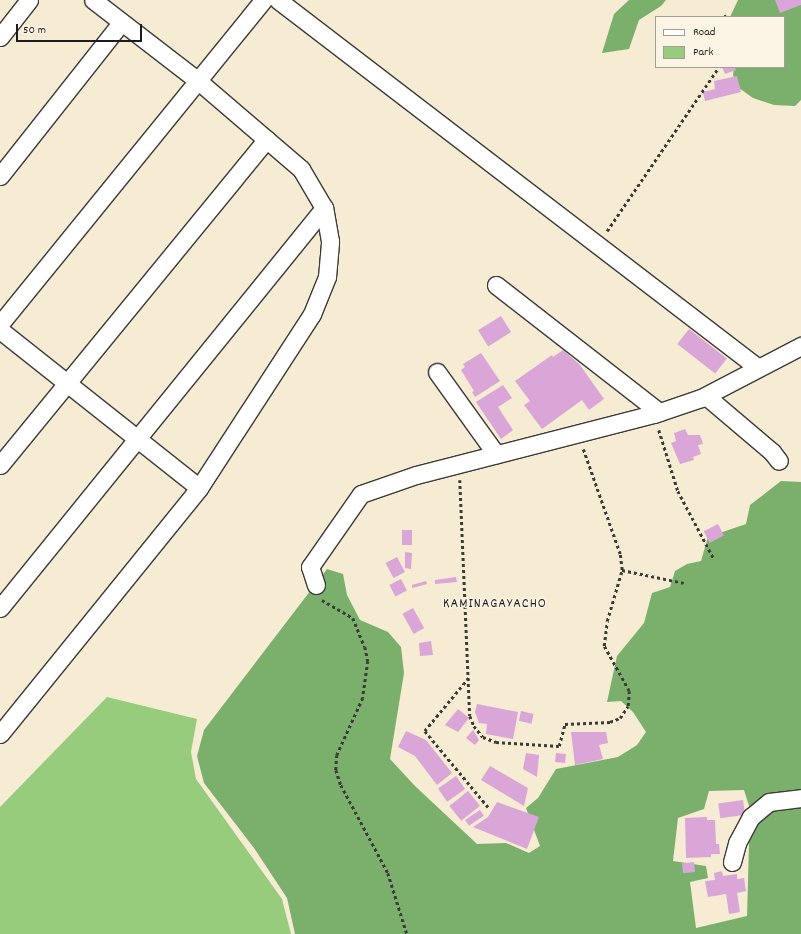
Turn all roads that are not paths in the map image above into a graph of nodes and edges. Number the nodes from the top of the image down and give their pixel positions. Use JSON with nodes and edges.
{"nodes":[{"id":1,"x":29,"y":0,"type":"edge"},
{"id":2,"x":93,"y":0,"type":"edge"},
{"id":3,"x":263,"y":0,"type":"edge"},
{"id":4,"x":278,"y":0,"type":"edge"},
{"id":5,"x":121,"y":23,"type":"junction"},
{"id":6,"x":0,"y":37,"type":"edge"},
{"id":7,"x":197,"y":80,"type":"junction"},
{"id":8,"x":267,"y":139,"type":"junction"},
{"id":9,"x":0,"y":176,"type":"edge"},
{"id":10,"x":324,"y":208,"type":"junction"},
{"id":11,"x":496,"y":285,"type":"dead end"},
{"id":12,"x":0,"y":324,"type":"edge"},
{"id":13,"x":0,"y":330,"type":"edge"},
{"id":14,"x":801,"y":346,"type":"edge"},
{"id":15,"x":758,"y":367,"type":"junction"},
{"id":16,"x":438,"y":372,"type":"dead end"},
{"id":17,"x":68,"y":384,"type":"junction"},
{"id":18,"x":706,"y":396,"type":"junction"},
{"id":19,"x":656,"y":413,"type":"junction"},
{"id":20,"x":137,"y":439,"type":"junction"},
{"id":21,"x":496,"y":454,"type":"junction"},
{"id":22,"x":779,"y":461,"type":"dead end"},
{"id":23,"x":0,"y":465,"type":"edge"},
{"id":24,"x":199,"y":488,"type":"junction"},
{"id":25,"x":316,"y":585,"type":"road end"},
{"id":26,"x":0,"y":608,"type":"edge"},
{"id":27,"x":0,"y":734,"type":"edge"},
{"id":28,"x":801,"y":798,"type":"edge"},
{"id":29,"x":732,"y":862,"type":"dead end"}],
"edges":[{"from":1,"to":6,"type":"street"},
{"from":2,"to":5,"type":"street"},
{"from":3,"to":7,"type":"street"},
{"from":4,"to":15,"type":"street"},
{"from":5,"to":7,"type":"street"},
{"from":5,"to":9,"type":"street"},
{"from":7,"to":8,"type":"street"},
{"from":7,"to":12,"type":"street"},
{"from":8,"to":10,"type":"street"},
{"from":8,"to":17,"type":"street"},
{"from":10,"to":20,"type":"street"},
{"from":10,"to":24,"type":"street"},
{"from":11,"to":19,"type":"street"},
{"from":13,"to":17,"type":"street"},
{"from":14,"to":15,"type":"street"},
{"from":15,"to":18,"type":"street"},
{"from":16,"to":21,"type":"street"},
{"from":17,"to":20,"type":"street"},
{"from":17,"to":23,"type":"street"},
{"from":18,"to":19,"type":"street"},
{"from":18,"to":22,"type":"street"},
{"from":19,"to":21,"type":"street"},
{"from":20,"to":24,"type":"street"},
{"from":20,"to":26,"type":"street"},
{"from":21,"to":25,"type":"street"},
{"from":24,"to":27,"type":"street"},
{"from":28,"to":29,"type":"street"}]}
